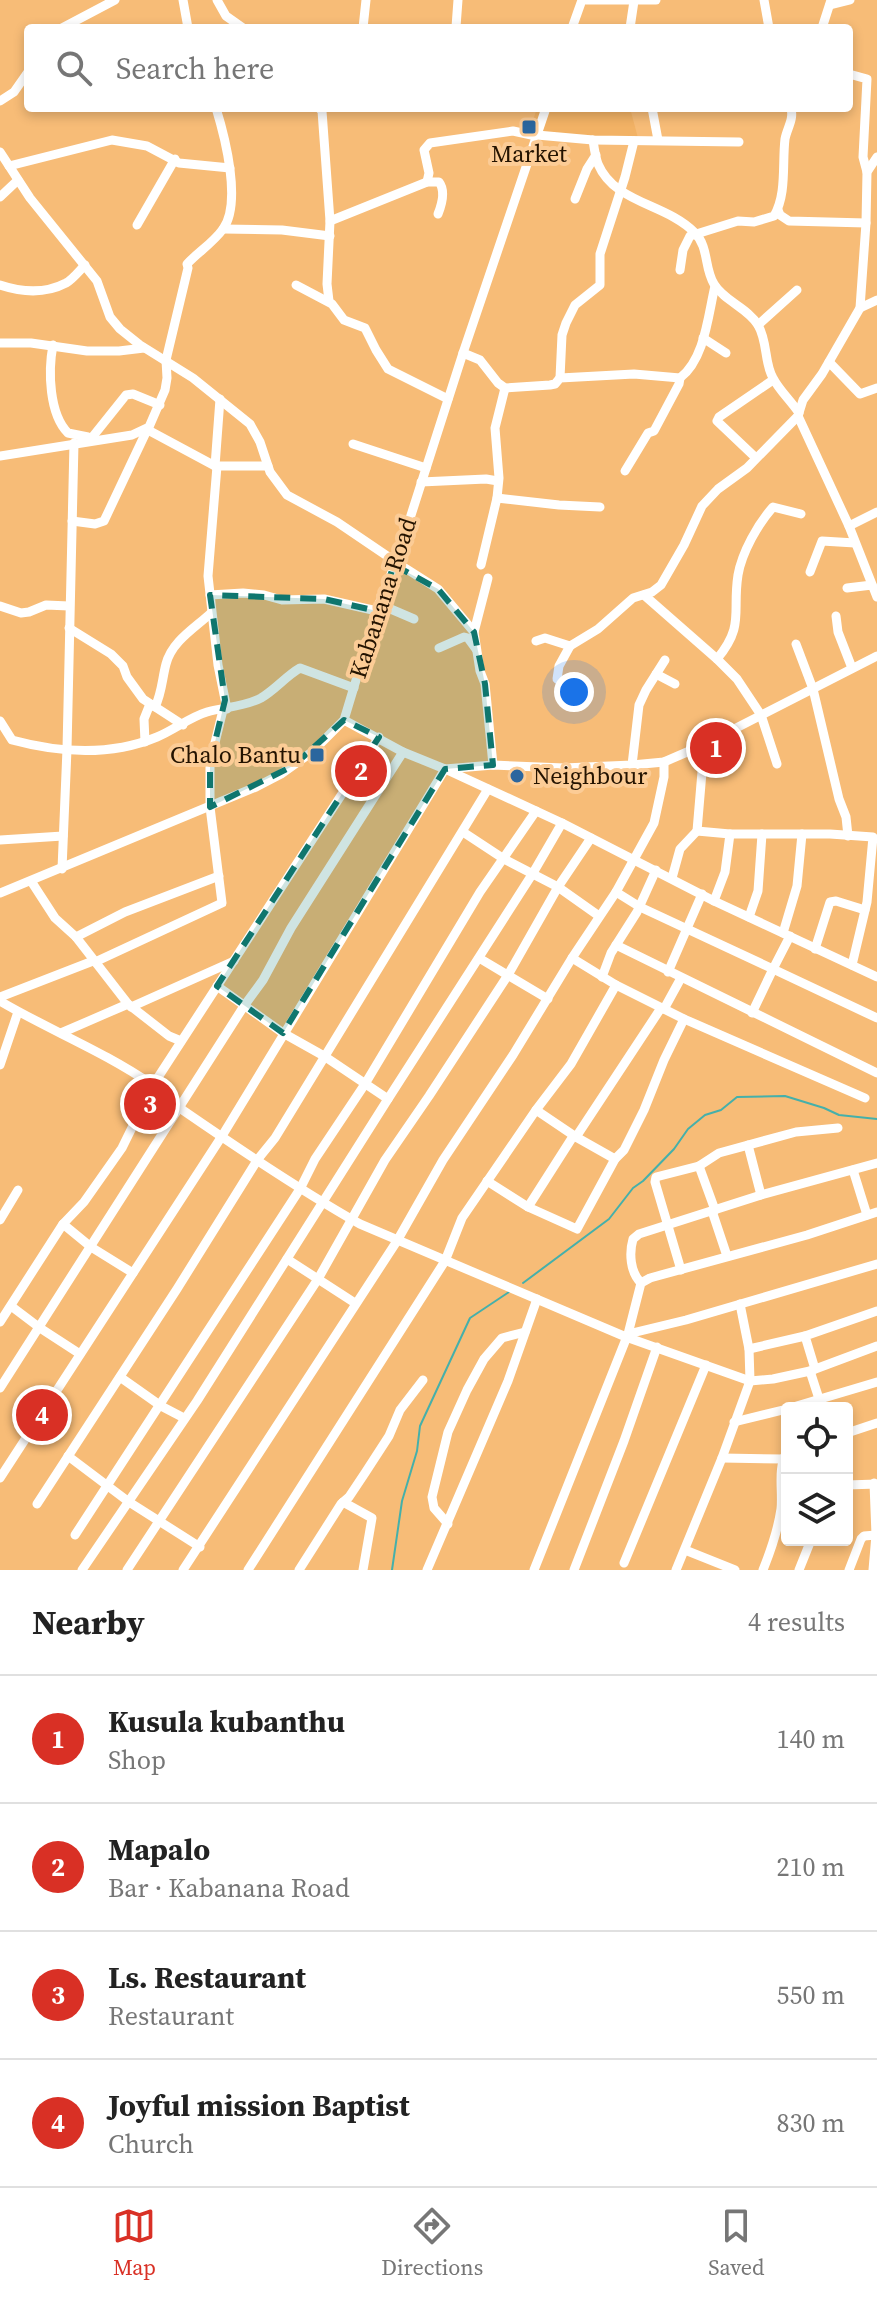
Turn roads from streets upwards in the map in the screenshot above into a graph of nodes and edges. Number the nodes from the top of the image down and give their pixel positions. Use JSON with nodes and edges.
{"nodes":[{"id":1,"x":115,"y":0,"type":"edge"},
{"id":2,"x":183,"y":0,"type":"edge"},
{"id":3,"x":217,"y":0,"type":"edge"},
{"id":4,"x":366,"y":0,"type":"edge"},
{"id":5,"x":458,"y":0,"type":"edge"},
{"id":6,"x":584,"y":0,"type":"edge"},
{"id":7,"x":656,"y":0,"type":"edge"},
{"id":8,"x":764,"y":0,"type":"edge"},
{"id":9,"x":850,"y":0,"type":"edge"},
{"id":10,"x":634,"y":1,"type":"edge"},
{"id":11,"x":831,"y":3,"type":"edge"},
{"id":12,"x":70,"y":24,"type":"edge"},
{"id":13,"x":187,"y":24,"type":"edge"},
{"id":14,"x":237,"y":24,"type":"edge"},
{"id":15,"x":363,"y":24,"type":"edge"},
{"id":16,"x":456,"y":24,"type":"edge"},
{"id":17,"x":574,"y":24,"type":"edge"},
{"id":18,"x":631,"y":24,"type":"edge"},
{"id":19,"x":768,"y":24,"type":"edge"},
{"id":20,"x":823,"y":24,"type":"edge"},
{"id":21,"x":853,"y":75,"type":"edge"},
{"id":22,"x":24,"y":78,"type":"edge"},
{"id":23,"x":867,"y":79,"type":"junction"},
{"id":24,"x":877,"y":84,"type":"edge"},
{"id":25,"x":0,"y":101,"type":"edge"},
{"id":26,"x":217,"y":112,"type":"edge"},
{"id":27,"x":322,"y":112,"type":"edge"},
{"id":28,"x":545,"y":112,"type":"edge"},
{"id":29,"x":653,"y":112,"type":"edge"},
{"id":30,"x":792,"y":112,"type":"edge"},
{"id":31,"x":537,"y":136,"type":"junction"},
{"id":32,"x":593,"y":140,"type":"junction"},
{"id":33,"x":658,"y":140,"type":"junction"},
{"id":34,"x":634,"y":141,"type":"junction"},
{"id":35,"x":739,"y":142,"type":"dead end"},
{"id":36,"x":0,"y":152,"type":"edge"},
{"id":37,"x":596,"y":155,"type":"junction"},
{"id":38,"x":877,"y":157,"type":"edge"},
{"id":39,"x":175,"y":159,"type":"junction"},
{"id":40,"x":9,"y":166,"type":"junction"},
{"id":41,"x":230,"y":168,"type":"junction"},
{"id":42,"x":867,"y":172,"type":"junction"},
{"id":43,"x":18,"y":180,"type":"junction"},
{"id":44,"x":427,"y":182,"type":"junction"},
{"id":45,"x":620,"y":192,"type":"junction"},
{"id":46,"x":0,"y":197,"type":"edge"},
{"id":47,"x":575,"y":199,"type":"dead end"},
{"id":48,"x":778,"y":210,"type":"junction"},
{"id":49,"x":872,"y":210,"type":"edge"},
{"id":50,"x":438,"y":214,"type":"dead end"},
{"id":51,"x":330,"y":221,"type":"junction"},
{"id":52,"x":866,"y":223,"type":"junction"},
{"id":53,"x":137,"y":225,"type":"dead end"},
{"id":54,"x":223,"y":229,"type":"junction"},
{"id":55,"x":696,"y":234,"type":"junction"},
{"id":56,"x":330,"y":236,"type":"junction"},
{"id":57,"x":85,"y":265,"type":"junction"},
{"id":58,"x":680,"y":270,"type":"dead end"},
{"id":59,"x":0,"y":285,"type":"edge"},
{"id":60,"x":296,"y":285,"type":"dead end"},
{"id":61,"x":715,"y":286,"type":"junction"},
{"id":62,"x":797,"y":290,"type":"dead end"},
{"id":63,"x":877,"y":300,"type":"edge"},
{"id":64,"x":329,"y":301,"type":"junction"},
{"id":65,"x":860,"y":308,"type":"junction"},
{"id":66,"x":758,"y":325,"type":"junction"},
{"id":67,"x":703,"y":338,"type":"junction"},
{"id":68,"x":0,"y":343,"type":"edge"},
{"id":69,"x":53,"y":345,"type":"junction"},
{"id":70,"x":144,"y":348,"type":"junction"},
{"id":71,"x":463,"y":353,"type":"junction"},
{"id":72,"x":726,"y":353,"type":"dead end"},
{"id":73,"x":166,"y":360,"type":"junction"},
{"id":74,"x":829,"y":362,"type":"junction"},
{"id":75,"x":560,"y":378,"type":"junction"},
{"id":76,"x":680,"y":378,"type":"junction"},
{"id":77,"x":773,"y":380,"type":"junction"},
{"id":78,"x":505,"y":388,"type":"junction"},
{"id":79,"x":877,"y":388,"type":"edge"},
{"id":80,"x":220,"y":399,"type":"junction"},
{"id":81,"x":448,"y":399,"type":"junction"},
{"id":82,"x":160,"y":405,"type":"junction"},
{"id":83,"x":798,"y":414,"type":"junction"},
{"id":84,"x":148,"y":428,"type":"junction"},
{"id":85,"x":91,"y":439,"type":"junction"},
{"id":86,"x":74,"y":443,"type":"junction"},
{"id":87,"x":353,"y":444,"type":"dead end"},
{"id":88,"x":0,"y":456,"type":"edge"},
{"id":89,"x":756,"y":458,"type":"junction"},
{"id":90,"x":216,"y":466,"type":"junction"},
{"id":91,"x":268,"y":466,"type":"junction"},
{"id":92,"x":426,"y":468,"type":"junction"},
{"id":93,"x":625,"y":471,"type":"dead end"},
{"id":94,"x":498,"y":481,"type":"junction"},
{"id":95,"x":421,"y":482,"type":"junction"},
{"id":96,"x":497,"y":498,"type":"junction"},
{"id":97,"x":600,"y":507,"type":"dead end"},
{"id":98,"x":877,"y":512,"type":"edge"},
{"id":99,"x":801,"y":514,"type":"dead end"},
{"id":100,"x":72,"y":521,"type":"junction"},
{"id":101,"x":849,"y":526,"type":"junction"},
{"id":102,"x":855,"y":543,"type":"junction"},
{"id":103,"x":395,"y":564,"type":"junction"},
{"id":104,"x":481,"y":565,"type":"dead end"},
{"id":105,"x":810,"y":572,"type":"dead end"},
{"id":106,"x":488,"y":578,"type":"dead end"},
{"id":107,"x":872,"y":585,"type":"junction"},
{"id":108,"x":847,"y":588,"type":"dead end"},
{"id":109,"x":210,"y":595,"type":"junction"},
{"id":110,"x":644,"y":595,"type":"junction"},
{"id":111,"x":877,"y":597,"type":"edge"},
{"id":112,"x":0,"y":606,"type":"edge"},
{"id":113,"x":69,"y":606,"type":"junction"},
{"id":114,"x":378,"y":607,"type":"junction"},
{"id":115,"x":211,"y":613,"type":"junction"},
{"id":116,"x":836,"y":616,"type":"dead end"},
{"id":117,"x":414,"y":619,"type":"dead end"},
{"id":118,"x":69,"y":628,"type":"junction"},
{"id":119,"x":474,"y":632,"type":"junction"},
{"id":120,"x":536,"y":641,"type":"dead end"},
{"id":121,"x":796,"y":644,"type":"dead end"},
{"id":122,"x":570,"y":646,"type":"junction"},
{"id":123,"x":439,"y":648,"type":"dead end"},
{"id":124,"x":476,"y":649,"type":"junction"},
{"id":125,"x":877,"y":656,"type":"edge"},
{"id":126,"x":717,"y":659,"type":"junction"},
{"id":127,"x":665,"y":660,"type":"dead end"},
{"id":128,"x":852,"y":668,"type":"junction"},
{"id":129,"x":656,"y":674,"type":"junction"},
{"id":130,"x":675,"y":684,"type":"dead end"},
{"id":131,"x":354,"y":688,"type":"junction"},
{"id":132,"x":572,"y":689,"type":"dead end"},
{"id":133,"x":813,"y":689,"type":"junction"},
{"id":134,"x":152,"y":705,"type":"junction"},
{"id":135,"x":225,"y":709,"type":"junction"},
{"id":136,"x":761,"y":715,"type":"junction"},
{"id":137,"x":344,"y":720,"type":"junction"},
{"id":138,"x":0,"y":721,"type":"edge"},
{"id":139,"x":183,"y":725,"type":"junction"},
{"id":140,"x":379,"y":737,"type":"junction"},
{"id":141,"x":145,"y":742,"type":"junction"},
{"id":142,"x":701,"y":746,"type":"junction"},
{"id":143,"x":67,"y":749,"type":"junction"},
{"id":144,"x":403,"y":752,"type":"junction"},
{"id":145,"x":664,"y":762,"type":"junction"},
{"id":146,"x":777,"y":764,"type":"dead end"},
{"id":147,"x":493,"y":765,"type":"junction"},
{"id":148,"x":632,"y":765,"type":"junction"},
{"id":149,"x":445,"y":769,"type":"junction"},
{"id":150,"x":488,"y":789,"type":"junction"},
{"id":151,"x":210,"y":807,"type":"junction"},
{"id":152,"x":536,"y":811,"type":"junction"},
{"id":153,"x":562,"y":823,"type":"junction"},
{"id":154,"x":697,"y":831,"type":"junction"},
{"id":155,"x":463,"y":832,"type":"junction"},
{"id":156,"x":730,"y":834,"type":"junction"},
{"id":157,"x":762,"y":834,"type":"junction"},
{"id":158,"x":802,"y":834,"type":"junction"},
{"id":159,"x":63,"y":836,"type":"junction"},
{"id":160,"x":848,"y":836,"type":"junction"},
{"id":161,"x":875,"y":837,"type":"edge"},
{"id":162,"x":591,"y":838,"type":"junction"},
{"id":163,"x":0,"y":840,"type":"edge"},
{"id":164,"x":504,"y":859,"type":"junction"},
{"id":165,"x":634,"y":859,"type":"junction"},
{"id":166,"x":62,"y":869,"type":"junction"},
{"id":167,"x":656,"y":870,"type":"junction"},
{"id":168,"x":533,"y":873,"type":"junction"},
{"id":169,"x":219,"y":876,"type":"junction"},
{"id":170,"x":672,"y":878,"type":"junction"},
{"id":171,"x":31,"y":881,"type":"junction"},
{"id":172,"x":558,"y":887,"type":"junction"},
{"id":173,"x":616,"y":892,"type":"junction"},
{"id":174,"x":0,"y":893,"type":"edge"},
{"id":175,"x":702,"y":894,"type":"junction"},
{"id":176,"x":714,"y":901,"type":"junction"},
{"id":177,"x":640,"y":907,"type":"junction"},
{"id":178,"x":865,"y":910,"type":"junction"},
{"id":179,"x":599,"y":916,"type":"junction"},
{"id":180,"x":749,"y":917,"type":"junction"},
{"id":181,"x":687,"y":929,"type":"junction"},
{"id":182,"x":786,"y":935,"type":"junction"},
{"id":183,"x":76,"y":937,"type":"junction"},
{"id":184,"x":616,"y":945,"type":"junction"},
{"id":185,"x":815,"y":949,"type":"junction"},
{"id":186,"x":479,"y":958,"type":"junction"},
{"id":187,"x":572,"y":958,"type":"junction"},
{"id":188,"x":94,"y":961,"type":"junction"},
{"id":189,"x":234,"y":961,"type":"junction"},
{"id":190,"x":852,"y":965,"type":"junction"},
{"id":191,"x":773,"y":969,"type":"junction"},
{"id":192,"x":668,"y":972,"type":"junction"},
{"id":193,"x":508,"y":975,"type":"junction"},
{"id":194,"x":602,"y":977,"type":"junction"},
{"id":195,"x":877,"y":977,"type":"edge"},
{"id":196,"x":681,"y":978,"type":"junction"},
{"id":197,"x":616,"y":985,"type":"junction"},
{"id":198,"x":217,"y":986,"type":"junction"},
{"id":199,"x":0,"y":999,"type":"edge"},
{"id":200,"x":548,"y":999,"type":"junction"},
{"id":201,"x":129,"y":1005,"type":"junction"},
{"id":202,"x":244,"y":1006,"type":"junction"},
{"id":203,"x":662,"y":1008,"type":"junction"},
{"id":204,"x":18,"y":1012,"type":"junction"},
{"id":205,"x":752,"y":1013,"type":"junction"},
{"id":206,"x":877,"y":1018,"type":"edge"},
{"id":207,"x":684,"y":1019,"type":"junction"},
{"id":208,"x":61,"y":1033,"type":"junction"},
{"id":209,"x":283,"y":1033,"type":"junction"},
{"id":210,"x":181,"y":1041,"type":"junction"},
{"id":211,"x":324,"y":1056,"type":"junction"},
{"id":212,"x":0,"y":1065,"type":"edge"},
{"id":213,"x":877,"y":1073,"type":"edge"},
{"id":214,"x":365,"y":1084,"type":"junction"},
{"id":215,"x":153,"y":1085,"type":"junction"},
{"id":216,"x":865,"y":1098,"type":"dead end"},
{"id":217,"x":388,"y":1099,"type":"junction"},
{"id":218,"x":180,"y":1108,"type":"junction"},
{"id":219,"x":536,"y":1110,"type":"junction"},
{"id":220,"x":838,"y":1128,"type":"dead end"},
{"id":221,"x":222,"y":1136,"type":"junction"},
{"id":222,"x":576,"y":1137,"type":"junction"},
{"id":223,"x":748,"y":1145,"type":"junction"},
{"id":224,"x":258,"y":1159,"type":"junction"},
{"id":225,"x":615,"y":1159,"type":"junction"},
{"id":226,"x":877,"y":1163,"type":"edge"},
{"id":227,"x":699,"y":1166,"type":"junction"},
{"id":228,"x":853,"y":1170,"type":"junction"},
{"id":229,"x":487,"y":1181,"type":"junction"},
{"id":230,"x":300,"y":1189,"type":"junction"},
{"id":231,"x":18,"y":1190,"type":"dead end"},
{"id":232,"x":761,"y":1195,"type":"junction"},
{"id":233,"x":322,"y":1203,"type":"junction"},
{"id":234,"x":528,"y":1207,"type":"junction"},
{"id":235,"x":714,"y":1210,"type":"junction"},
{"id":236,"x":872,"y":1214,"type":"edge"},
{"id":237,"x":351,"y":1219,"type":"junction"},
{"id":238,"x":0,"y":1220,"type":"edge"},
{"id":239,"x":63,"y":1224,"type":"junction"},
{"id":240,"x":668,"y":1224,"type":"junction"},
{"id":241,"x":397,"y":1241,"type":"junction"},
{"id":242,"x":91,"y":1247,"type":"junction"},
{"id":243,"x":727,"y":1256,"type":"junction"},
{"id":244,"x":287,"y":1259,"type":"junction"},
{"id":245,"x":445,"y":1261,"type":"junction"},
{"id":246,"x":877,"y":1264,"type":"edge"},
{"id":247,"x":681,"y":1270,"type":"junction"},
{"id":248,"x":133,"y":1273,"type":"junction"},
{"id":249,"x":318,"y":1279,"type":"junction"},
{"id":250,"x":641,"y":1283,"type":"junction"},
{"id":251,"x":537,"y":1299,"type":"junction"},
{"id":252,"x":355,"y":1303,"type":"junction"},
{"id":253,"x":740,"y":1304,"type":"junction"},
{"id":254,"x":11,"y":1306,"type":"junction"},
{"id":255,"x":877,"y":1311,"type":"edge"},
{"id":256,"x":0,"y":1322,"type":"edge"},
{"id":257,"x":40,"y":1328,"type":"junction"},
{"id":258,"x":525,"y":1332,"type":"junction"},
{"id":259,"x":627,"y":1335,"type":"junction"},
{"id":260,"x":805,"y":1336,"type":"junction"},
{"id":261,"x":877,"y":1346,"type":"edge"},
{"id":262,"x":657,"y":1347,"type":"junction"},
{"id":263,"x":749,"y":1349,"type":"junction"},
{"id":264,"x":80,"y":1354,"type":"junction"},
{"id":265,"x":706,"y":1365,"type":"junction"},
{"id":266,"x":812,"y":1370,"type":"junction"},
{"id":267,"x":120,"y":1377,"type":"junction"},
{"id":268,"x":423,"y":1380,"type":"dead end"},
{"id":269,"x":750,"y":1381,"type":"junction"},
{"id":270,"x":877,"y":1382,"type":"edge"},
{"id":271,"x":0,"y":1388,"type":"edge"},
{"id":272,"x":820,"y":1402,"type":"edge"},
{"id":273,"x":826,"y":1402,"type":"edge"},
{"id":274,"x":161,"y":1406,"type":"junction"},
{"id":275,"x":781,"y":1410,"type":"edge"},
{"id":276,"x":184,"y":1418,"type":"junction"},
{"id":277,"x":734,"y":1422,"type":"junction"},
{"id":278,"x":877,"y":1423,"type":"edge"},
{"id":279,"x":853,"y":1431,"type":"edge"},
{"id":280,"x":68,"y":1456,"type":"junction"},
{"id":281,"x":781,"y":1456,"type":"edge"},
{"id":282,"x":722,"y":1458,"type":"junction"},
{"id":283,"x":0,"y":1478,"type":"edge"},
{"id":284,"x":875,"y":1484,"type":"edge"},
{"id":285,"x":853,"y":1485,"type":"edge"},
{"id":286,"x":107,"y":1486,"type":"junction"},
{"id":287,"x":129,"y":1502,"type":"junction"},
{"id":288,"x":343,"y":1502,"type":"junction"},
{"id":289,"x":37,"y":1504,"type":"dead end"},
{"id":290,"x":781,"y":1511,"type":"edge"},
{"id":291,"x":158,"y":1521,"type":"junction"},
{"id":292,"x":448,"y":1524,"type":"junction"},
{"id":293,"x":75,"y":1535,"type":"dead end"},
{"id":294,"x":876,"y":1535,"type":"edge"},
{"id":295,"x":809,"y":1546,"type":"edge"},
{"id":296,"x":200,"y":1547,"type":"junction"},
{"id":297,"x":876,"y":1549,"type":"edge"},
{"id":298,"x":685,"y":1550,"type":"junction"},
{"id":299,"x":624,"y":1563,"type":"dead end"},
{"id":300,"x":729,"y":1569,"type":"edge"},
{"id":301,"x":82,"y":1570,"type":"edge"},
{"id":302,"x":127,"y":1570,"type":"edge"},
{"id":303,"x":183,"y":1570,"type":"edge"},
{"id":304,"x":248,"y":1570,"type":"edge"},
{"id":305,"x":299,"y":1570,"type":"edge"},
{"id":306,"x":363,"y":1570,"type":"edge"},
{"id":307,"x":427,"y":1570,"type":"edge"},
{"id":308,"x":534,"y":1570,"type":"edge"},
{"id":309,"x":574,"y":1570,"type":"edge"},
{"id":310,"x":676,"y":1570,"type":"edge"},
{"id":311,"x":763,"y":1570,"type":"edge"},
{"id":312,"x":799,"y":1570,"type":"edge"},
{"id":313,"x":849,"y":1570,"type":"edge"},
{"id":314,"x":873,"y":1570,"type":"edge"}],
"edges":[{"from":1,"to":12,"type":"street"},
{"from":2,"to":13,"type":"street"},
{"from":3,"to":14,"type":"street"},
{"from":4,"to":15,"type":"street"},
{"from":5,"to":16,"type":"street"},
{"from":6,"to":10,"type":"street"},
{"from":6,"to":17,"type":"street"},
{"from":7,"to":10,"type":"street"},
{"from":8,"to":19,"type":"street"},
{"from":9,"to":11,"type":"street"},
{"from":10,"to":18,"type":"street"},
{"from":11,"to":20,"type":"street"},
{"from":21,"to":23,"type":"street"},
{"from":22,"to":25,"type":"street"},
{"from":23,"to":24,"type":"street"},
{"from":23,"to":42,"type":"street"},
{"from":26,"to":41,"type":"street"},
{"from":27,"to":51,"type":"street"},
{"from":28,"to":31,"type":"street","name":"Kabanana Road"},
{"from":29,"to":33,"type":"street"},
{"from":30,"to":48,"type":"street"},
{"from":31,"to":32,"type":"street"},
{"from":31,"to":44,"type":"street"},
{"from":31,"to":71,"type":"street","name":"Kabanana Road"},
{"from":32,"to":34,"type":"street"},
{"from":32,"to":37,"type":"street"},
{"from":33,"to":34,"type":"street"},
{"from":33,"to":35,"type":"street"},
{"from":34,"to":45,"type":"street"},
{"from":36,"to":40,"type":"street"},
{"from":37,"to":45,"type":"street"},
{"from":37,"to":47,"type":"street"},
{"from":38,"to":42,"type":"street"},
{"from":39,"to":40,"type":"street"},
{"from":39,"to":41,"type":"street"},
{"from":39,"to":53,"type":"street"},
{"from":40,"to":43,"type":"street"},
{"from":41,"to":54,"type":"street"},
{"from":42,"to":49,"type":"street"},
{"from":43,"to":46,"type":"street"},
{"from":43,"to":57,"type":"street"},
{"from":44,"to":50,"type":"street"},
{"from":44,"to":51,"type":"street"},
{"from":45,"to":55,"type":"street"},
{"from":45,"to":75,"type":"street"},
{"from":48,"to":52,"type":"street"},
{"from":48,"to":55,"type":"street"},
{"from":49,"to":52,"type":"street"},
{"from":51,"to":56,"type":"street"},
{"from":52,"to":65,"type":"street"},
{"from":54,"to":56,"type":"street"},
{"from":54,"to":73,"type":"street"},
{"from":55,"to":58,"type":"street"},
{"from":55,"to":61,"type":"street"},
{"from":56,"to":64,"type":"street"},
{"from":57,"to":59,"type":"street"},
{"from":57,"to":70,"type":"street"},
{"from":60,"to":64,"type":"street"},
{"from":61,"to":66,"type":"street"},
{"from":61,"to":67,"type":"street"},
{"from":62,"to":66,"type":"street"},
{"from":63,"to":65,"type":"street"},
{"from":64,"to":81,"type":"street"},
{"from":65,"to":74,"type":"street"},
{"from":66,"to":77,"type":"street"},
{"from":67,"to":72,"type":"street"},
{"from":67,"to":76,"type":"street"},
{"from":68,"to":69,"type":"street"},
{"from":69,"to":70,"type":"street"},
{"from":69,"to":85,"type":"street"},
{"from":70,"to":73,"type":"street"},
{"from":71,"to":78,"type":"street"},
{"from":71,"to":81,"type":"street","name":"Kabanana Road"},
{"from":73,"to":80,"type":"street"},
{"from":73,"to":82,"type":"street"},
{"from":74,"to":79,"type":"street"},
{"from":74,"to":83,"type":"street"},
{"from":75,"to":76,"type":"street"},
{"from":75,"to":78,"type":"street"},
{"from":76,"to":93,"type":"street"},
{"from":77,"to":83,"type":"street"},
{"from":77,"to":89,"type":"street"},
{"from":78,"to":94,"type":"street"},
{"from":80,"to":90,"type":"street"},
{"from":80,"to":91,"type":"street"},
{"from":81,"to":92,"type":"street","name":"Kabanana Road"},
{"from":82,"to":84,"type":"street"},
{"from":82,"to":85,"type":"street"},
{"from":83,"to":89,"type":"street"},
{"from":83,"to":101,"type":"street"},
{"from":84,"to":85,"type":"street"},
{"from":84,"to":90,"type":"street"},
{"from":84,"to":100,"type":"street"},
{"from":85,"to":86,"type":"street"},
{"from":86,"to":88,"type":"street"},
{"from":86,"to":100,"type":"street"},
{"from":87,"to":92,"type":"street"},
{"from":89,"to":110,"type":"street"},
{"from":90,"to":91,"type":"street"},
{"from":90,"to":109,"type":"street"},
{"from":91,"to":103,"type":"street"},
{"from":92,"to":95,"type":"street","name":"Kabanana Road"},
{"from":94,"to":95,"type":"street"},
{"from":94,"to":96,"type":"street"},
{"from":95,"to":103,"type":"street","name":"Kabanana Road"},
{"from":96,"to":97,"type":"street"},
{"from":96,"to":104,"type":"street"},
{"from":98,"to":101,"type":"street"},
{"from":99,"to":126,"type":"street"},
{"from":100,"to":113,"type":"street"},
{"from":101,"to":102,"type":"street"},
{"from":102,"to":105,"type":"street"},
{"from":102,"to":107,"type":"street"},
{"from":103,"to":114,"type":"street","name":"Kabanana Road"},
{"from":103,"to":119,"type":"street"},
{"from":106,"to":119,"type":"street"},
{"from":107,"to":108,"type":"street"},
{"from":107,"to":111,"type":"street"},
{"from":109,"to":114,"type":"street"},
{"from":109,"to":115,"type":"street"},
{"from":110,"to":122,"type":"street"},
{"from":110,"to":126,"type":"street"},
{"from":112,"to":113,"type":"street"},
{"from":113,"to":118,"type":"street"},
{"from":114,"to":117,"type":"street"},
{"from":114,"to":131,"type":"street","name":"Kabanana Road"},
{"from":115,"to":134,"type":"street"},
{"from":115,"to":135,"type":"street"},
{"from":116,"to":128,"type":"street"},
{"from":118,"to":134,"type":"street"},
{"from":118,"to":143,"type":"street"},
{"from":119,"to":124,"type":"street"},
{"from":120,"to":122,"type":"street"},
{"from":121,"to":133,"type":"street"},
{"from":122,"to":132,"type":"street"},
{"from":123,"to":124,"type":"street"},
{"from":124,"to":147,"type":"street"},
{"from":125,"to":128,"type":"street"},
{"from":126,"to":136,"type":"street"},
{"from":127,"to":129,"type":"street"},
{"from":128,"to":133,"type":"street"},
{"from":129,"to":130,"type":"street"},
{"from":129,"to":148,"type":"street"},
{"from":131,"to":135,"type":"street"},
{"from":131,"to":137,"type":"street","name":"Kabanana Road"},
{"from":133,"to":136,"type":"street"},
{"from":133,"to":160,"type":"street"},
{"from":134,"to":139,"type":"street"},
{"from":134,"to":141,"type":"street"},
{"from":135,"to":139,"type":"street"},
{"from":135,"to":151,"type":"street"},
{"from":136,"to":142,"type":"street"},
{"from":136,"to":146,"type":"street"},
{"from":137,"to":140,"type":"street"},
{"from":137,"to":151,"type":"street","name":"Kabanana Road"},
{"from":138,"to":143,"type":"street"},
{"from":139,"to":141,"type":"street"},
{"from":140,"to":144,"type":"street"},
{"from":140,"to":189,"type":"street"},
{"from":141,"to":143,"type":"street"},
{"from":142,"to":145,"type":"street"},
{"from":142,"to":154,"type":"street"},
{"from":143,"to":159,"type":"street"},
{"from":144,"to":149,"type":"street"},
{"from":144,"to":202,"type":"street"},
{"from":145,"to":148,"type":"street"},
{"from":145,"to":165,"type":"street"},
{"from":147,"to":148,"type":"street"},
{"from":147,"to":149,"type":"street"},
{"from":149,"to":150,"type":"street"},
{"from":149,"to":209,"type":"street"},
{"from":150,"to":152,"type":"street"},
{"from":150,"to":155,"type":"street"},
{"from":151,"to":166,"type":"street","name":"Kabanana Road"},
{"from":151,"to":169,"type":"street"},
{"from":152,"to":153,"type":"street"},
{"from":152,"to":164,"type":"street"},
{"from":153,"to":162,"type":"street"},
{"from":153,"to":168,"type":"street"},
{"from":154,"to":156,"type":"street"},
{"from":154,"to":170,"type":"street"},
{"from":155,"to":164,"type":"street"},
{"from":155,"to":211,"type":"street"},
{"from":156,"to":157,"type":"street"},
{"from":156,"to":176,"type":"street"},
{"from":157,"to":158,"type":"street"},
{"from":157,"to":180,"type":"street"},
{"from":158,"to":160,"type":"street"},
{"from":158,"to":182,"type":"street"},
{"from":159,"to":163,"type":"street"},
{"from":159,"to":166,"type":"street"},
{"from":160,"to":161,"type":"street"},
{"from":161,"to":178,"type":"street"},
{"from":162,"to":165,"type":"street"},
{"from":162,"to":172,"type":"street"},
{"from":164,"to":168,"type":"street"},
{"from":164,"to":214,"type":"street"},
{"from":165,"to":167,"type":"street"},
{"from":165,"to":173,"type":"street"},
{"from":166,"to":171,"type":"street","name":"Kabanana Road"},
{"from":167,"to":170,"type":"street"},
{"from":167,"to":177,"type":"street"},
{"from":168,"to":172,"type":"street"},
{"from":168,"to":186,"type":"street"},
{"from":169,"to":183,"type":"street"},
{"from":169,"to":188,"type":"street"},
{"from":170,"to":175,"type":"street"},
{"from":171,"to":174,"type":"street","name":"Kabanana Road"},
{"from":171,"to":183,"type":"street"},
{"from":172,"to":179,"type":"street"},
{"from":172,"to":193,"type":"street"},
{"from":173,"to":177,"type":"street"},
{"from":173,"to":179,"type":"street"},
{"from":175,"to":176,"type":"street"},
{"from":175,"to":181,"type":"street"},
{"from":176,"to":180,"type":"street"},
{"from":177,"to":181,"type":"street"},
{"from":177,"to":184,"type":"street"},
{"from":178,"to":185,"type":"street"},
{"from":178,"to":190,"type":"street"},
{"from":179,"to":187,"type":"street"},
{"from":180,"to":182,"type":"street"},
{"from":181,"to":191,"type":"street"},
{"from":181,"to":192,"type":"street"},
{"from":182,"to":185,"type":"street"},
{"from":182,"to":191,"type":"street"},
{"from":183,"to":188,"type":"street"},
{"from":184,"to":192,"type":"street"},
{"from":184,"to":194,"type":"street"},
{"from":185,"to":190,"type":"street"},
{"from":186,"to":193,"type":"street"},
{"from":186,"to":217,"type":"street"},
{"from":187,"to":194,"type":"street"},
{"from":187,"to":200,"type":"street"},
{"from":188,"to":199,"type":"street"},
{"from":188,"to":201,"type":"street"},
{"from":189,"to":198,"type":"street"},
{"from":189,"to":201,"type":"street"},
{"from":190,"to":195,"type":"street"},
{"from":191,"to":205,"type":"street"},
{"from":191,"to":206,"type":"street"},
{"from":192,"to":196,"type":"street"},
{"from":193,"to":200,"type":"street"},
{"from":193,"to":237,"type":"street"},
{"from":194,"to":197,"type":"street"},
{"from":196,"to":203,"type":"street"},
{"from":196,"to":205,"type":"street"},
{"from":197,"to":203,"type":"street"},
{"from":197,"to":219,"type":"street"},
{"from":198,"to":202,"type":"street"},
{"from":198,"to":210,"type":"street"},
{"from":199,"to":204,"type":"street"},
{"from":200,"to":241,"type":"street"},
{"from":201,"to":208,"type":"street"},
{"from":201,"to":210,"type":"street"},
{"from":202,"to":209,"type":"street"},
{"from":202,"to":218,"type":"street"},
{"from":203,"to":207,"type":"street"},
{"from":203,"to":222,"type":"street"},
{"from":204,"to":208,"type":"street"},
{"from":204,"to":212,"type":"street"},
{"from":205,"to":213,"type":"street"},
{"from":207,"to":216,"type":"street"},
{"from":207,"to":225,"type":"street"},
{"from":208,"to":215,"type":"street"},
{"from":209,"to":211,"type":"street"},
{"from":209,"to":221,"type":"street"},
{"from":210,"to":215,"type":"street"},
{"from":211,"to":214,"type":"street"},
{"from":211,"to":224,"type":"street"},
{"from":214,"to":217,"type":"street"},
{"from":214,"to":230,"type":"street"},
{"from":215,"to":218,"type":"street"},
{"from":215,"to":239,"type":"street"},
{"from":217,"to":233,"type":"street"},
{"from":218,"to":221,"type":"street"},
{"from":218,"to":242,"type":"street"},
{"from":219,"to":222,"type":"street"},
{"from":219,"to":229,"type":"street"},
{"from":220,"to":223,"type":"street"},
{"from":221,"to":224,"type":"street"},
{"from":221,"to":248,"type":"street"},
{"from":222,"to":225,"type":"street"},
{"from":222,"to":234,"type":"street"},
{"from":223,"to":227,"type":"street"},
{"from":223,"to":232,"type":"street"},
{"from":224,"to":230,"type":"street"},
{"from":224,"to":267,"type":"street"},
{"from":225,"to":234,"type":"street"},
{"from":226,"to":228,"type":"street"},
{"from":227,"to":235,"type":"street"},
{"from":227,"to":240,"type":"street"},
{"from":228,"to":232,"type":"street"},
{"from":228,"to":236,"type":"street"},
{"from":229,"to":234,"type":"street"},
{"from":229,"to":245,"type":"street"},
{"from":230,"to":233,"type":"street"},
{"from":230,"to":274,"type":"street"},
{"from":231,"to":238,"type":"street"},
{"from":232,"to":235,"type":"street"},
{"from":233,"to":237,"type":"street"},
{"from":233,"to":244,"type":"street"},
{"from":235,"to":240,"type":"street"},
{"from":235,"to":243,"type":"street"},
{"from":236,"to":243,"type":"street"},
{"from":237,"to":241,"type":"street"},
{"from":237,"to":249,"type":"street"},
{"from":239,"to":242,"type":"street"},
{"from":239,"to":254,"type":"street"},
{"from":240,"to":247,"type":"street"},
{"from":240,"to":250,"type":"street"},
{"from":241,"to":245,"type":"street"},
{"from":241,"to":252,"type":"street"},
{"from":242,"to":248,"type":"street"},
{"from":242,"to":257,"type":"street"},
{"from":243,"to":247,"type":"street"},
{"from":244,"to":249,"type":"street"},
{"from":244,"to":276,"type":"street"},
{"from":245,"to":251,"type":"street"},
{"from":245,"to":304,"type":"street"},
{"from":246,"to":253,"type":"street"},
{"from":247,"to":250,"type":"street"},
{"from":248,"to":264,"type":"street"},
{"from":249,"to":252,"type":"street"},
{"from":249,"to":291,"type":"street"},
{"from":250,"to":259,"type":"street"},
{"from":251,"to":258,"type":"street"},
{"from":251,"to":259,"type":"street"},
{"from":252,"to":296,"type":"street"},
{"from":253,"to":259,"type":"street"},
{"from":253,"to":263,"type":"street"},
{"from":254,"to":256,"type":"street"},
{"from":254,"to":257,"type":"street"},
{"from":255,"to":260,"type":"street"},
{"from":257,"to":264,"type":"street"},
{"from":257,"to":271,"type":"street"},
{"from":258,"to":292,"type":"street"},
{"from":258,"to":292,"type":"street"},
{"from":259,"to":262,"type":"street"},
{"from":259,"to":308,"type":"street"},
{"from":260,"to":263,"type":"street"},
{"from":260,"to":266,"type":"street"},
{"from":261,"to":266,"type":"street"},
{"from":262,"to":265,"type":"street"},
{"from":262,"to":309,"type":"street"},
{"from":263,"to":269,"type":"street"},
{"from":264,"to":283,"type":"street"},
{"from":265,"to":269,"type":"street"},
{"from":265,"to":299,"type":"street"},
{"from":266,"to":269,"type":"street"},
{"from":266,"to":272,"type":"street"},
{"from":267,"to":274,"type":"street"},
{"from":267,"to":280,"type":"street"},
{"from":268,"to":288,"type":"street"},
{"from":269,"to":277,"type":"street"},
{"from":270,"to":273,"type":"street"},
{"from":274,"to":276,"type":"street"},
{"from":274,"to":286,"type":"street"},
{"from":275,"to":277,"type":"street"},
{"from":276,"to":287,"type":"street"},
{"from":277,"to":282,"type":"street"},
{"from":278,"to":279,"type":"street"},
{"from":280,"to":286,"type":"street"},
{"from":280,"to":289,"type":"street"},
{"from":281,"to":282,"type":"street"},
{"from":282,"to":298,"type":"street"},
{"from":284,"to":285,"type":"street"},
{"from":284,"to":294,"type":"street"},
{"from":286,"to":287,"type":"street"},
{"from":286,"to":293,"type":"street"},
{"from":287,"to":291,"type":"street"},
{"from":287,"to":301,"type":"street"},
{"from":288,"to":305,"type":"street"},
{"from":288,"to":306,"type":"street"},
{"from":290,"to":311,"type":"street"},
{"from":291,"to":296,"type":"street"},
{"from":291,"to":302,"type":"street"},
{"from":292,"to":307,"type":"street"},
{"from":294,"to":297,"type":"street"},
{"from":294,"to":313,"type":"street"},
{"from":295,"to":312,"type":"street"},
{"from":296,"to":303,"type":"street"},
{"from":297,"to":314,"type":"street"},
{"from":298,"to":300,"type":"street"},
{"from":298,"to":310,"type":"street"}]}
